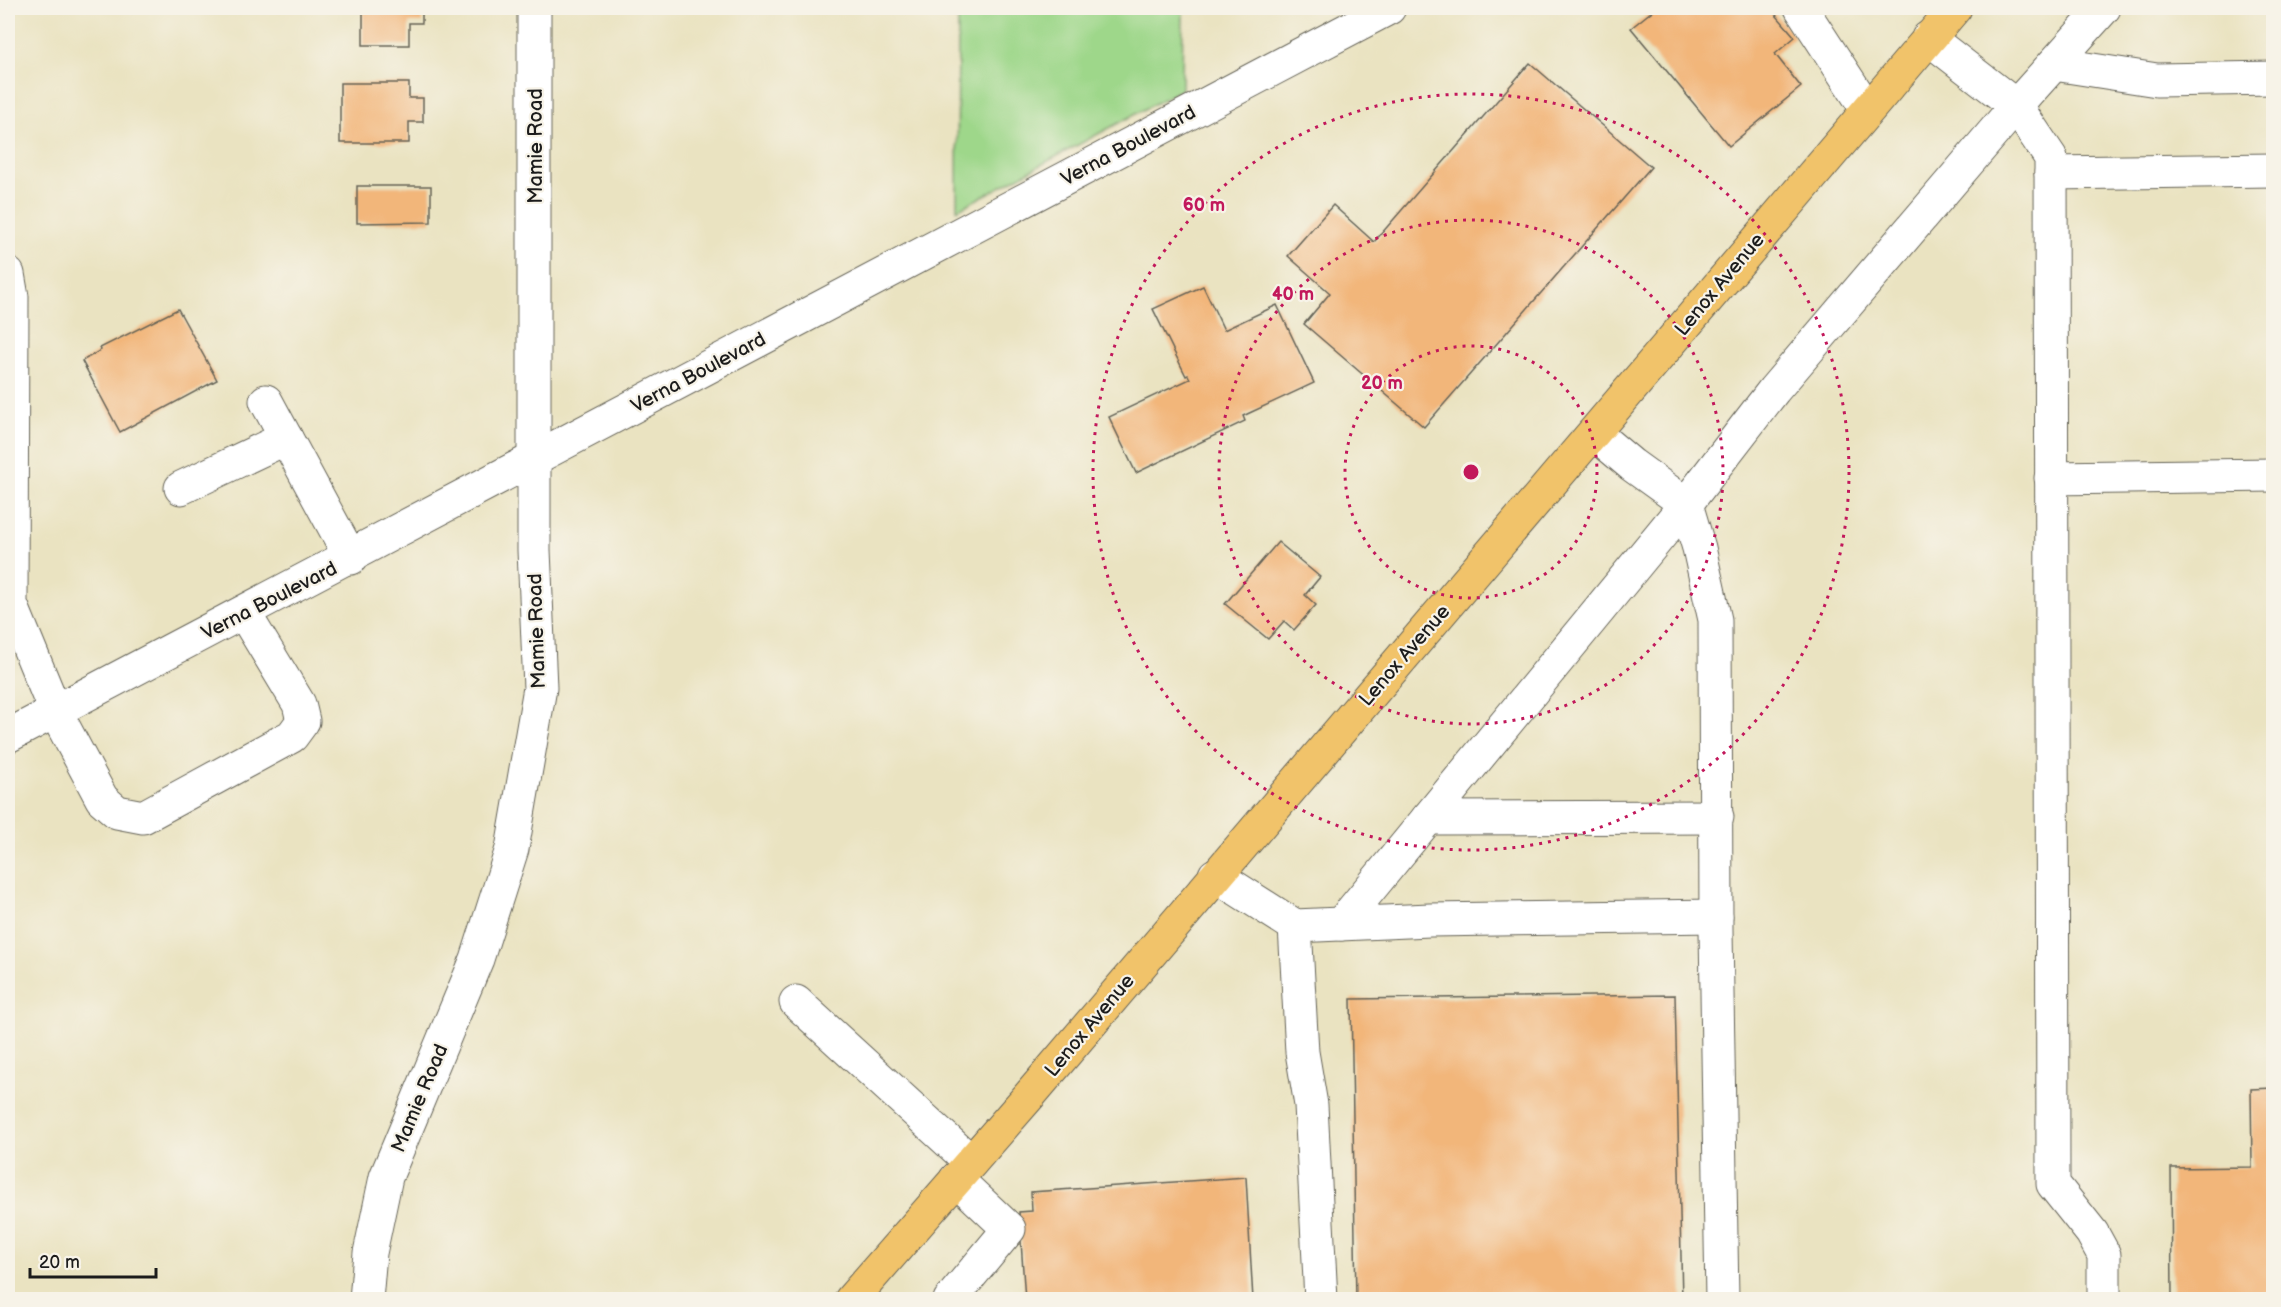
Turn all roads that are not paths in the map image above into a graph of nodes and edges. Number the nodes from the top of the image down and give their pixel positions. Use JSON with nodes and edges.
{"nodes":[{"id":1,"x":534,"y":8,"type":"edge"},
{"id":2,"x":1389,"y":8,"type":"edge"},
{"id":3,"x":1801,"y":8,"type":"edge"},
{"id":4,"x":1955,"y":8,"type":"edge"},
{"id":5,"x":2104,"y":8,"type":"edge"},
{"id":6,"x":1928,"y":38,"type":"junction"},
{"id":7,"x":2054,"y":64,"type":"junction"},
{"id":8,"x":2274,"y":78,"type":"edge"},
{"id":9,"x":2016,"y":106,"type":"junction"},
{"id":10,"x":1867,"y":109,"type":"junction"},
{"id":11,"x":2274,"y":170,"type":"edge"},
{"id":12,"x":2051,"y":172,"type":"junction"},
{"id":13,"x":8,"y":274,"type":"edge"},
{"id":14,"x":266,"y":401,"type":"dead end"},
{"id":15,"x":1594,"y":433,"type":"junction"},
{"id":16,"x":286,"y":438,"type":"junction"},
{"id":17,"x":535,"y":458,"type":"junction"},
{"id":18,"x":2274,"y":475,"type":"edge"},
{"id":19,"x":2051,"y":478,"type":"junction"},
{"id":20,"x":181,"y":488,"type":"dead end"},
{"id":21,"x":1686,"y":504,"type":"junction"},
{"id":22,"x":9,"y":552,"type":"edge"},
{"id":23,"x":351,"y":558,"type":"junction"},
{"id":24,"x":244,"y":613,"type":"junction"},
{"id":25,"x":55,"y":711,"type":"junction"},
{"id":26,"x":8,"y":736,"type":"edge"},
{"id":27,"x":1717,"y":817,"type":"junction"},
{"id":28,"x":1428,"y":818,"type":"junction"},
{"id":29,"x":1215,"y":875,"type":"junction"},
{"id":30,"x":1716,"y":916,"type":"junction"},
{"id":31,"x":1341,"y":924,"type":"junction"},
{"id":32,"x":1295,"y":926,"type":"junction"},
{"id":33,"x":796,"y":1002,"type":"dead end"},
{"id":34,"x":963,"y":1171,"type":"junction"},
{"id":35,"x":366,"y":1299,"type":"edge"},
{"id":36,"x":851,"y":1299,"type":"edge"},
{"id":37,"x":950,"y":1299,"type":"edge"},
{"id":38,"x":1321,"y":1299,"type":"edge"},
{"id":39,"x":1722,"y":1299,"type":"edge"},
{"id":40,"x":2104,"y":1299,"type":"edge"}],
"edges":[{"from":1,"to":17,"type":"street","name":"Mamie Road"},
{"from":2,"to":17,"type":"street","name":"Verna Boulevard"},
{"from":3,"to":10,"type":"street"},
{"from":4,"to":6,"type":"main road","name":"Lenox Avenue"},
{"from":5,"to":7,"type":"street"},
{"from":6,"to":9,"type":"street"},
{"from":6,"to":10,"type":"main road","name":"Lenox Avenue"},
{"from":7,"to":8,"type":"street"},
{"from":7,"to":9,"type":"street"},
{"from":9,"to":12,"type":"street"},
{"from":9,"to":21,"type":"street"},
{"from":10,"to":15,"type":"main road","name":"Lenox Avenue"},
{"from":11,"to":12,"type":"street"},
{"from":12,"to":19,"type":"street"},
{"from":13,"to":22,"type":"street"},
{"from":14,"to":16,"type":"street"},
{"from":15,"to":21,"type":"street"},
{"from":15,"to":29,"type":"main road","name":"Lenox Avenue"},
{"from":16,"to":20,"type":"street"},
{"from":16,"to":23,"type":"street"},
{"from":17,"to":23,"type":"street","name":"Verna Boulevard"},
{"from":17,"to":35,"type":"street","name":"Mamie Road"},
{"from":18,"to":19,"type":"street"},
{"from":19,"to":40,"type":"street"},
{"from":21,"to":27,"type":"street"},
{"from":21,"to":28,"type":"street"},
{"from":22,"to":25,"type":"street"},
{"from":23,"to":24,"type":"street","name":"Verna Boulevard"},
{"from":24,"to":25,"type":"street","name":"Verna Boulevard"},
{"from":24,"to":25,"type":"street"},
{"from":25,"to":26,"type":"street","name":"Verna Boulevard"},
{"from":27,"to":28,"type":"street"},
{"from":27,"to":30,"type":"street"},
{"from":28,"to":31,"type":"street"},
{"from":29,"to":32,"type":"street"},
{"from":29,"to":34,"type":"main road","name":"Lenox Avenue"},
{"from":30,"to":31,"type":"street"},
{"from":30,"to":39,"type":"street"},
{"from":31,"to":32,"type":"street"},
{"from":32,"to":38,"type":"street"},
{"from":33,"to":34,"type":"street"},
{"from":34,"to":36,"type":"main road","name":"Lenox Avenue"},
{"from":34,"to":37,"type":"street"}]}
